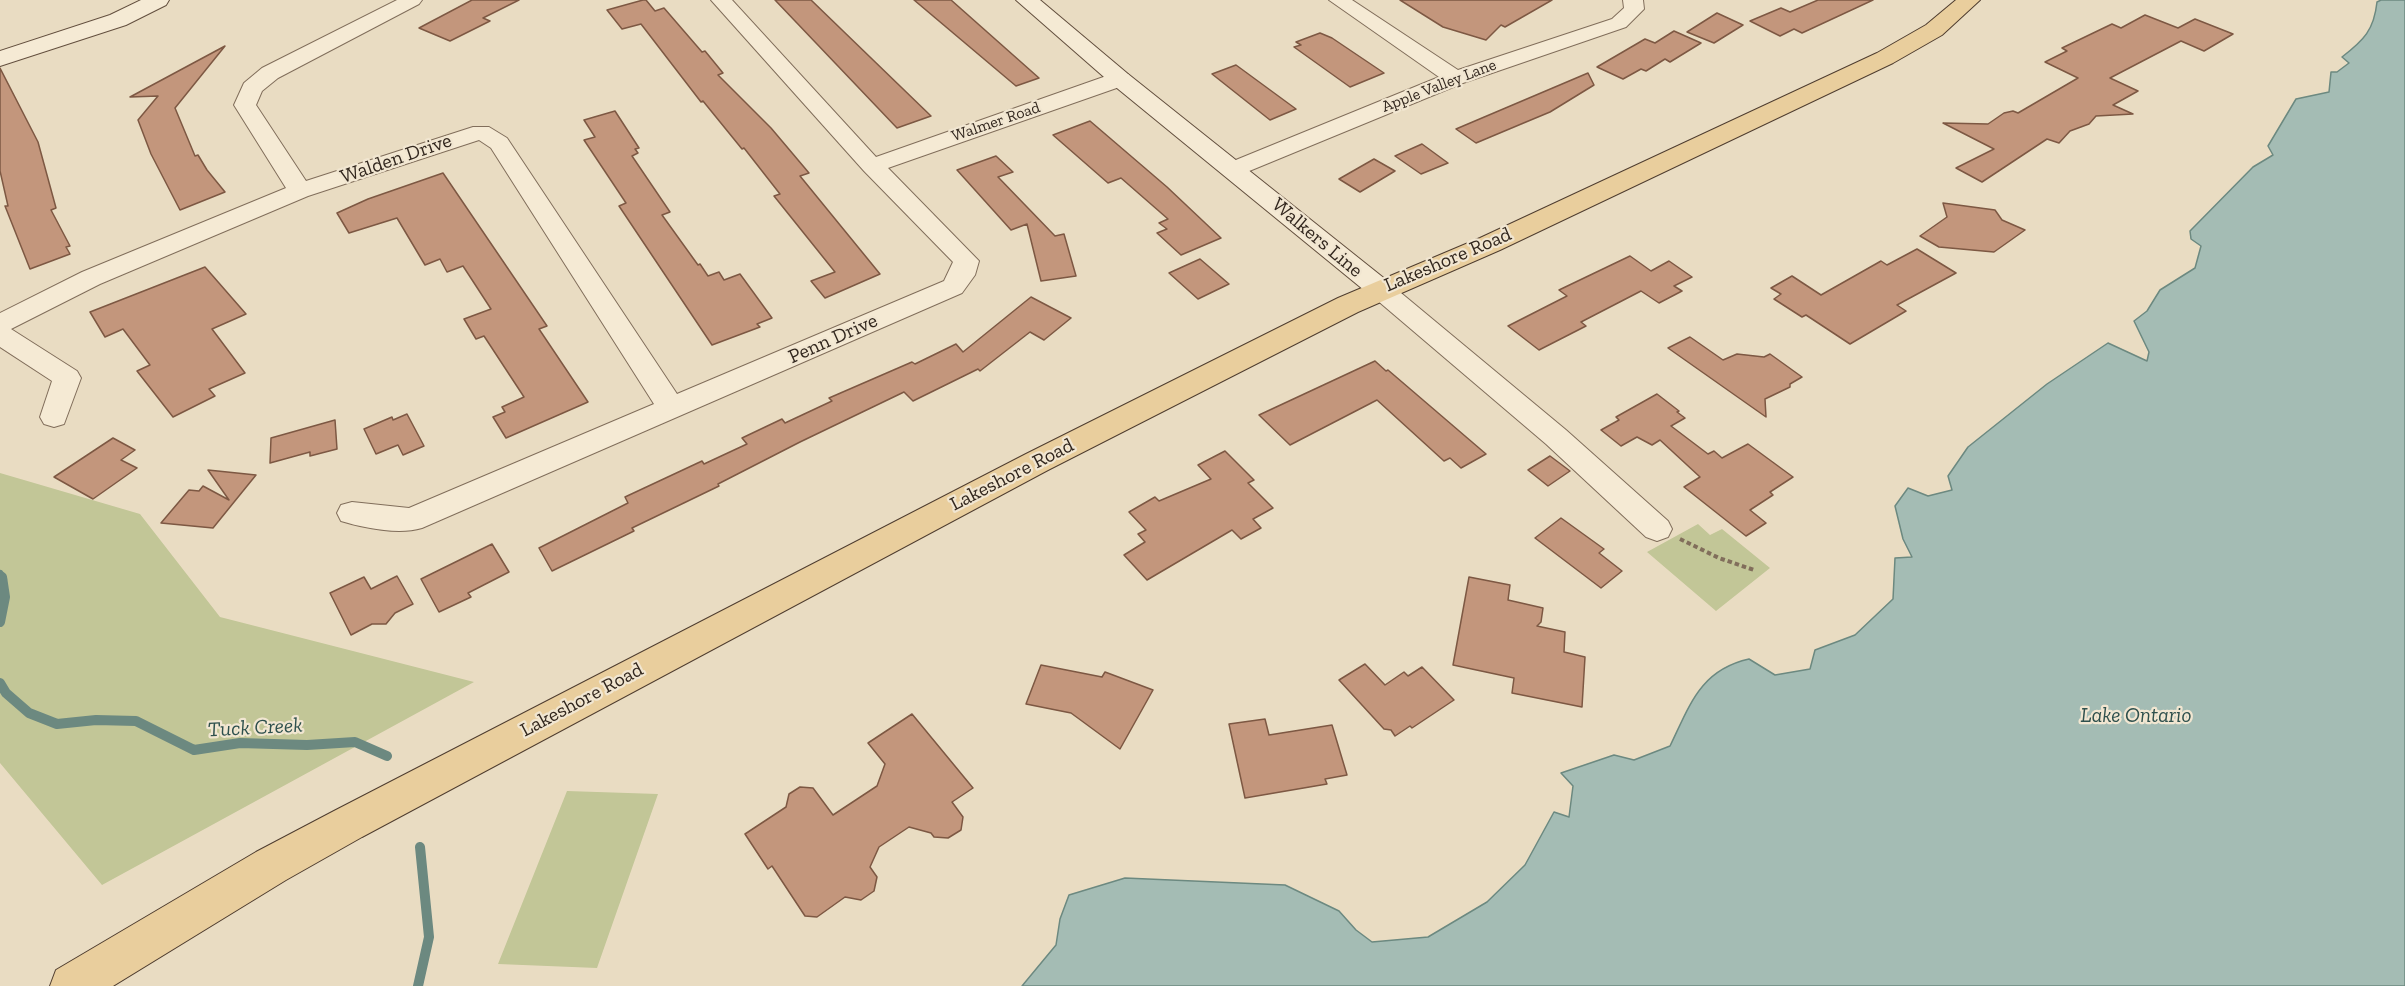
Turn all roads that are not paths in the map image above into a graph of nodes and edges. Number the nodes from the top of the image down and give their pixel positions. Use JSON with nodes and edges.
{"nodes":[{"id":1,"x":158,"y":0,"type":"edge"},
{"id":2,"x":412,"y":0,"type":"edge"},
{"id":3,"x":721,"y":0,"type":"edge"},
{"id":4,"x":1027,"y":0,"type":"edge"},
{"id":5,"x":1338,"y":0,"type":"edge"},
{"id":6,"x":1633,"y":0,"type":"edge"},
{"id":7,"x":1969,"y":0,"type":"edge"},
{"id":8,"x":0,"y":58,"type":"edge"},
{"id":9,"x":1455,"y":78,"type":"junction"},
{"id":10,"x":1120,"y":79,"type":"junction"},
{"id":11,"x":872,"y":166,"type":"junction"},
{"id":12,"x":1234,"y":169,"type":"junction"},
{"id":13,"x":300,"y":191,"type":"junction"},
{"id":14,"x":1380,"y":289,"type":"junction"},
{"id":15,"x":0,"y":324,"type":"edge"},
{"id":16,"x":0,"y":335,"type":"edge"},
{"id":17,"x":672,"y":409,"type":"junction"},
{"id":18,"x":54,"y":417,"type":"dead end"},
{"id":19,"x":352,"y":513,"type":"dead end"},
{"id":20,"x":1657,"y":530,"type":"road end"},
{"id":21,"x":72,"y":986,"type":"edge"}],
"edges":[{"from":1,"to":8,"type":"main road"},
{"from":2,"to":13,"type":"street"},
{"from":3,"to":11,"type":"street","name":"Penn Drive"},
{"from":4,"to":10,"type":"main road","name":"Walkers Line"},
{"from":5,"to":9,"type":"street"},
{"from":6,"to":9,"type":"street","name":"Apple Valley Lane"},
{"from":7,"to":14,"type":"main road","name":"Lakeshore Road"},
{"from":9,"to":12,"type":"street","name":"Apple Valley Lane"},
{"from":10,"to":11,"type":"street","name":"Walmer Road"},
{"from":10,"to":12,"type":"main road","name":"Walkers Line"},
{"from":11,"to":17,"type":"street","name":"Penn Drive"},
{"from":12,"to":14,"type":"main road","name":"Walkers Line"},
{"from":13,"to":15,"type":"street","name":"Walden Drive"},
{"from":13,"to":17,"type":"street","name":"Walden Drive"},
{"from":14,"to":20,"type":"street","name":"Walkers Line"},
{"from":14,"to":21,"type":"main road","name":"Lakeshore Road"},
{"from":16,"to":18,"type":"street"},
{"from":17,"to":19,"type":"street","name":"Penn Drive"}]}
